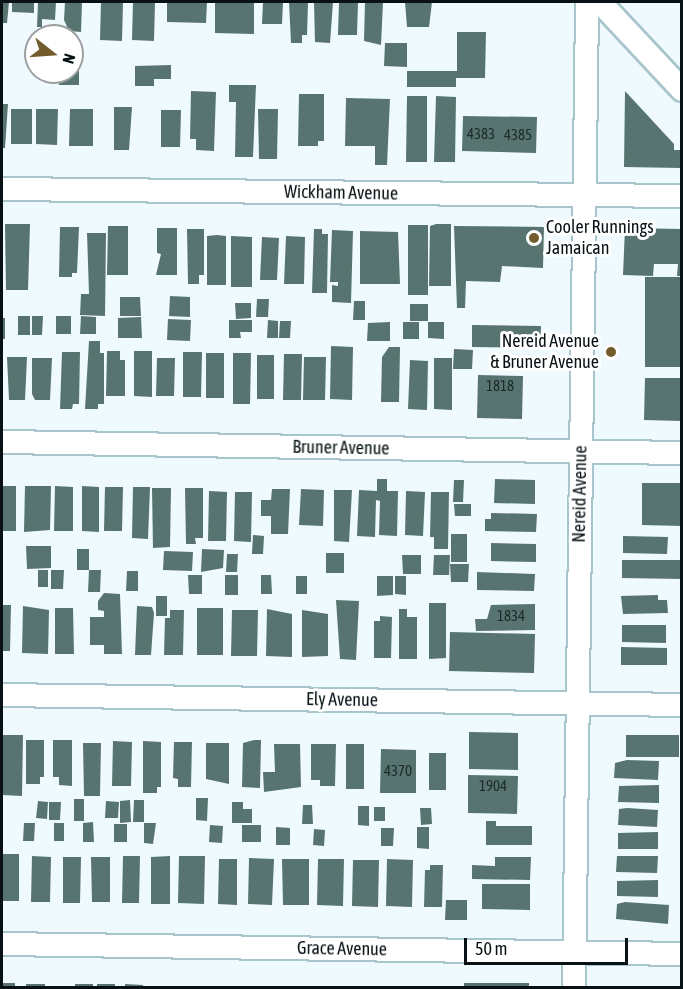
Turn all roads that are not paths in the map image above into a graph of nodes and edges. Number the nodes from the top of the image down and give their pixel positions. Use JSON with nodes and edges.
{"nodes":[{"id":1,"x":587,"y":2,"type":"edge"},
{"id":2,"x":600,"y":2,"type":"edge"},
{"id":3,"x":681,"y":90,"type":"edge"},
{"id":4,"x":2,"y":189,"type":"edge"},
{"id":5,"x":681,"y":196,"type":"edge"},
{"id":6,"x":585,"y":197,"type":"junction"},
{"id":7,"x":2,"y":442,"type":"edge"},
{"id":8,"x":581,"y":451,"type":"junction"},
{"id":9,"x":681,"y":453,"type":"edge"},
{"id":10,"x":2,"y":695,"type":"edge"},
{"id":11,"x":578,"y":703,"type":"junction"},
{"id":12,"x":681,"y":705,"type":"edge"},
{"id":13,"x":2,"y":944,"type":"edge"},
{"id":14,"x":574,"y":952,"type":"junction"},
{"id":15,"x":681,"y":954,"type":"edge"},
{"id":16,"x":574,"y":987,"type":"edge"}],
"edges":[{"from":1,"to":6,"type":"street","name":"Nereid Avenue"},
{"from":2,"to":3,"type":"street"},
{"from":4,"to":6,"type":"street","name":"Wickham Avenue"},
{"from":5,"to":6,"type":"street","name":"Wickham Avenue"},
{"from":6,"to":8,"type":"street","name":"Nereid Avenue"},
{"from":7,"to":8,"type":"street","name":"Bruner Avenue"},
{"from":8,"to":9,"type":"street","name":"Bruner Avenue"},
{"from":8,"to":11,"type":"street","name":"Nereid Avenue"},
{"from":10,"to":11,"type":"street","name":"Ely Avenue"},
{"from":11,"to":12,"type":"street","name":"Ely Avenue"},
{"from":11,"to":14,"type":"street","name":"Nereid Avenue"},
{"from":13,"to":14,"type":"street","name":"Grace Avenue"},
{"from":14,"to":15,"type":"street","name":"Grace Avenue"},
{"from":14,"to":16,"type":"street","name":"Nereid Avenue"}]}
